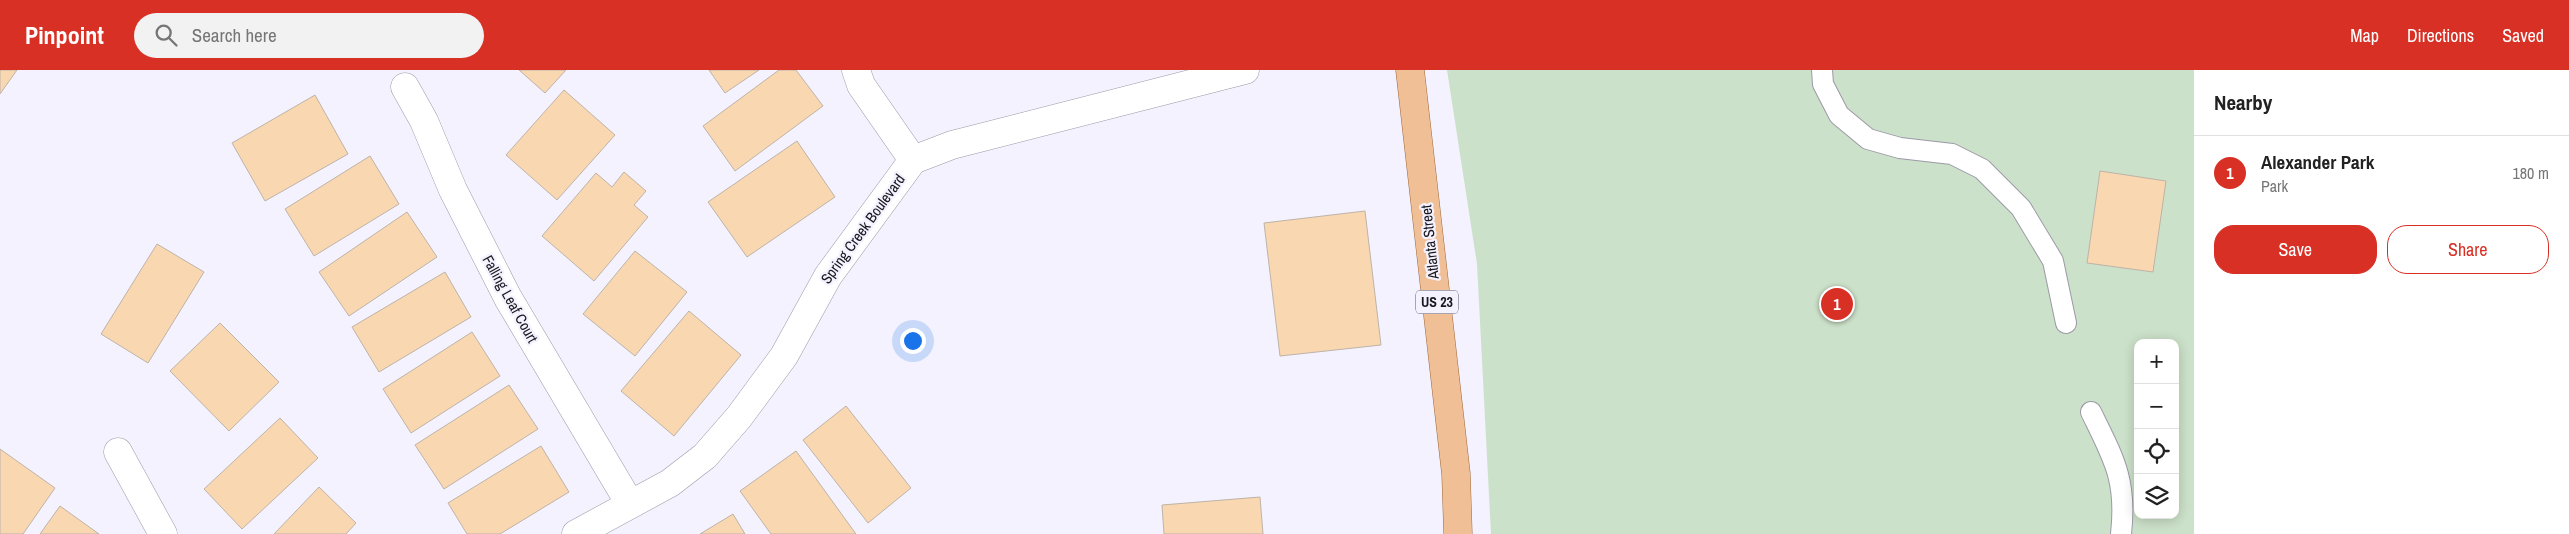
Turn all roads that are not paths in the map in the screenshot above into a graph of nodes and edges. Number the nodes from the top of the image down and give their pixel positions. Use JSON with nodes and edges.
{"nodes":[{"id":1,"x":856,"y":70,"type":"edge"},
{"id":2,"x":1245,"y":70,"type":"edge"},
{"id":3,"x":1410,"y":70,"type":"edge"},
{"id":4,"x":1822,"y":70,"type":"edge"},
{"id":5,"x":405,"y":87,"type":"dead end"},
{"id":6,"x":913,"y":160,"type":"junction"},
{"id":7,"x":2066,"y":323,"type":"dead end"},
{"id":8,"x":2092,"y":412,"type":"dead end"},
{"id":9,"x":118,"y":452,"type":"dead end"},
{"id":10,"x":630,"y":504,"type":"junction"},
{"id":11,"x":163,"y":534,"type":"edge"},
{"id":12,"x":576,"y":534,"type":"edge"},
{"id":13,"x":1458,"y":534,"type":"edge"},
{"id":14,"x":2121,"y":534,"type":"edge"}],
"edges":[{"from":1,"to":6,"type":"street"},
{"from":2,"to":6,"type":"street","name":"Spring Creek Boulevard"},
{"from":3,"to":13,"type":"main road","name":"Atlanta Street","number":"US 23"},
{"from":4,"to":7,"type":"lane"},
{"from":5,"to":10,"type":"street","name":"Falling Leaf Court"},
{"from":6,"to":10,"type":"street","name":"Spring Creek Boulevard"},
{"from":8,"to":14,"type":"lane"},
{"from":9,"to":11,"type":"street"},
{"from":10,"to":12,"type":"street","name":"Spring Creek Boulevard"}]}
